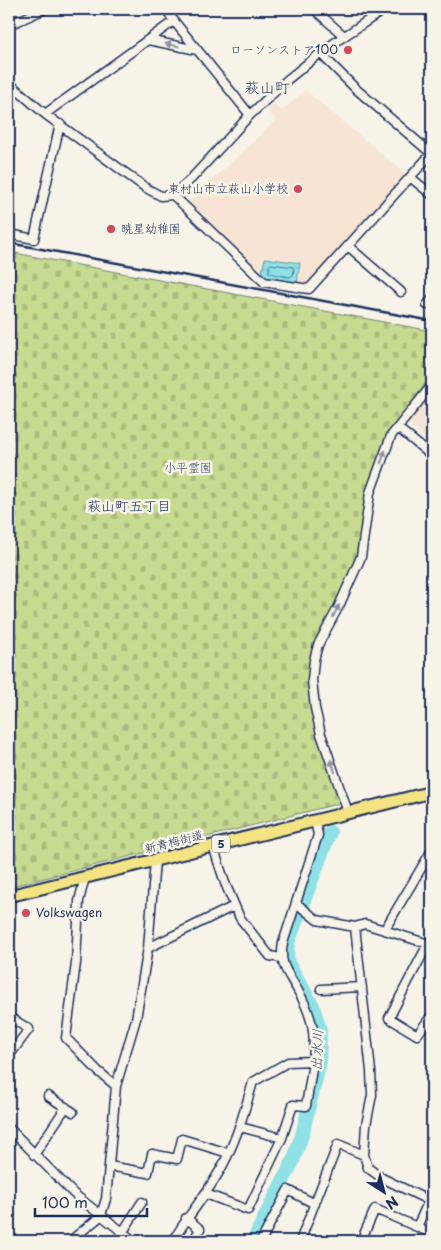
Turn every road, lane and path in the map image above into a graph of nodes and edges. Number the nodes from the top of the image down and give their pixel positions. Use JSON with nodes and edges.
{"nodes":[{"id":1,"x":45,"y":9,"type":"edge"},
{"id":2,"x":166,"y":9,"type":"edge"},
{"id":3,"x":314,"y":9,"type":"edge"},
{"id":4,"x":386,"y":9,"type":"edge"},
{"id":5,"x":174,"y":21,"type":"junction"},
{"id":6,"x":9,"y":25,"type":"edge"},
{"id":7,"x":344,"y":36,"type":"junction"},
{"id":8,"x":148,"y":40,"type":"junction"},
{"id":9,"x":197,"y":50,"type":"junction"},
{"id":10,"x":320,"y":53,"type":"junction"},
{"id":11,"x":9,"y":83,"type":"edge"},
{"id":12,"x":45,"y":114,"type":"junction"},
{"id":13,"x":250,"y":116,"type":"junction"},
{"id":14,"x":60,"y":124,"type":"junction"},
{"id":15,"x":432,"y":154,"type":"edge"},
{"id":16,"x":410,"y":177,"type":"junction"},
{"id":17,"x":173,"y":194,"type":"junction"},
{"id":18,"x":432,"y":195,"type":"edge"},
{"id":19,"x":9,"y":234,"type":"edge"},
{"id":20,"x":348,"y":246,"type":"junction"},
{"id":21,"x":401,"y":292,"type":"dead end"},
{"id":22,"x":432,"y":384,"type":"edge"},
{"id":23,"x":398,"y":428,"type":"junction"},
{"id":24,"x":432,"y":456,"type":"edge"},
{"id":25,"x":432,"y":792,"type":"edge"},
{"id":26,"x":348,"y":812,"type":"junction"},
{"id":27,"x":315,"y":821,"type":"junction"},
{"id":28,"x":213,"y":846,"type":"junction"},
{"id":29,"x":432,"y":851,"type":"edge"},
{"id":30,"x":155,"y":860,"type":"junction"},
{"id":31,"x":85,"y":877,"type":"junction"},
{"id":32,"x":9,"y":896,"type":"edge"},
{"id":33,"x":297,"y":903,"type":"junction"},
{"id":34,"x":234,"y":906,"type":"junction"},
{"id":35,"x":355,"y":927,"type":"junction"},
{"id":36,"x":385,"y":929,"type":"junction"},
{"id":37,"x":430,"y":944,"type":"edge"},
{"id":38,"x":148,"y":948,"type":"junction"},
{"id":39,"x":281,"y":958,"type":"junction"},
{"id":40,"x":362,"y":987,"type":"junction"},
{"id":41,"x":321,"y":989,"type":"dead end"},
{"id":42,"x":432,"y":1015,"type":"edge"},
{"id":43,"x":9,"y":1017,"type":"edge"},
{"id":44,"x":9,"y":1056,"type":"edge"},
{"id":45,"x":313,"y":1060,"type":"junction"},
{"id":46,"x":116,"y":1086,"type":"junction"},
{"id":47,"x":48,"y":1096,"type":"dead end"},
{"id":48,"x":240,"y":1127,"type":"junction"},
{"id":49,"x":9,"y":1128,"type":"edge"},
{"id":50,"x":282,"y":1138,"type":"junction"},
{"id":51,"x":228,"y":1153,"type":"junction"},
{"id":52,"x":34,"y":1155,"type":"junction"},
{"id":53,"x":364,"y":1155,"type":"junction"},
{"id":54,"x":109,"y":1166,"type":"junction"},
{"id":55,"x":206,"y":1194,"type":"junction"},
{"id":56,"x":431,"y":1201,"type":"edge"},
{"id":57,"x":142,"y":1202,"type":"dead end"},
{"id":58,"x":315,"y":1204,"type":"junction"},
{"id":59,"x":101,"y":1215,"type":"junction"},
{"id":60,"x":186,"y":1218,"type":"junction"},
{"id":61,"x":417,"y":1227,"type":"junction"},
{"id":62,"x":428,"y":1232,"type":"dead end"},
{"id":63,"x":123,"y":1233,"type":"junction"},
{"id":64,"x":70,"y":1241,"type":"edge"},
{"id":65,"x":117,"y":1241,"type":"edge"},
{"id":66,"x":134,"y":1241,"type":"edge"},
{"id":67,"x":173,"y":1241,"type":"edge"},
{"id":68,"x":193,"y":1241,"type":"edge"},
{"id":69,"x":261,"y":1241,"type":"edge"},
{"id":70,"x":300,"y":1241,"type":"edge"},
{"id":71,"x":361,"y":1241,"type":"edge"}],
"edges":[{"from":1,"to":6,"type":"street"},
{"from":2,"to":5,"type":"street"},
{"from":3,"to":7,"type":"street"},
{"from":4,"to":7,"type":"street"},
{"from":5,"to":8,"type":"street"},
{"from":5,"to":9,"type":"street"},
{"from":7,"to":10,"type":"street"},
{"from":9,"to":8,"type":"street","one_way":true},
{"from":8,"to":12,"type":"street"},
{"from":9,"to":13,"type":"street"},
{"from":10,"to":13,"type":"street"},
{"from":10,"to":15,"type":"street"},
{"from":11,"to":12,"type":"street"},
{"from":12,"to":14,"type":"street"},
{"from":13,"to":17,"type":"street"},
{"from":14,"to":17,"type":"street"},
{"from":14,"to":19,"type":"street"},
{"from":15,"to":16,"type":"street"},
{"from":16,"to":18,"type":"street"},
{"from":16,"to":20,"type":"street"},
{"from":17,"to":20,"type":"street"},
{"from":20,"to":21,"type":"street"},
{"from":22,"to":23,"type":"street"},
{"from":23,"to":24,"type":"street"},
{"from":26,"to":23,"type":"street","one_way":true},
{"from":25,"to":26,"type":"main road","name":"新青梅街道","number":"5"},
{"from":26,"to":27,"type":"main road","name":"新青梅街道","number":"5"},
{"from":27,"to":28,"type":"main road","name":"新青梅街道","number":"5"},
{"from":27,"to":33,"type":"street"},
{"from":28,"to":30,"type":"main road","name":"新青梅街道","number":"5"},
{"from":28,"to":34,"type":"street"},
{"from":29,"to":36,"type":"street"},
{"from":30,"to":31,"type":"main road","name":"新青梅街道","number":"5"},
{"from":30,"to":38,"type":"street"},
{"from":31,"to":32,"type":"main road","name":"新青梅街道","number":"5"},
{"from":31,"to":46,"type":"street"},
{"from":33,"to":35,"type":"street"},
{"from":33,"to":39,"type":"street"},
{"from":34,"to":38,"type":"street"},
{"from":34,"to":39,"type":"street"},
{"from":35,"to":36,"type":"street"},
{"from":35,"to":40,"type":"street"},
{"from":36,"to":37,"type":"street"},
{"from":37,"to":42,"type":"street"},
{"from":38,"to":46,"type":"street"},
{"from":39,"to":45,"type":"street"},
{"from":40,"to":41,"type":"street"},
{"from":40,"to":53,"type":"street"},
{"from":43,"to":44,"type":"street"},
{"from":45,"to":48,"type":"street"},
{"from":45,"to":50,"type":"street"},
{"from":46,"to":54,"type":"street"},
{"from":47,"to":52,"type":"street"},
{"from":48,"to":50,"type":"street"},
{"from":48,"to":51,"type":"street"},
{"from":49,"to":52,"type":"street"},
{"from":50,"to":55,"type":"street"},
{"from":51,"to":54,"type":"street"},
{"from":51,"to":55,"type":"street"},
{"from":52,"to":59,"type":"street"},
{"from":53,"to":56,"type":"street"},
{"from":53,"to":58,"type":"street"},
{"from":54,"to":59,"type":"street"},
{"from":55,"to":60,"type":"street"},
{"from":56,"to":61,"type":"street"},
{"from":57,"to":63,"type":"street"},
{"from":58,"to":69,"type":"street"},
{"from":58,"to":70,"type":"street"},
{"from":59,"to":63,"type":"street"},
{"from":59,"to":64,"type":"street"},
{"from":60,"to":67,"type":"street"},
{"from":60,"to":68,"type":"street"},
{"from":61,"to":62,"type":"street"},
{"from":61,"to":71,"type":"street"},
{"from":63,"to":65,"type":"street"},
{"from":63,"to":66,"type":"street"}]}
